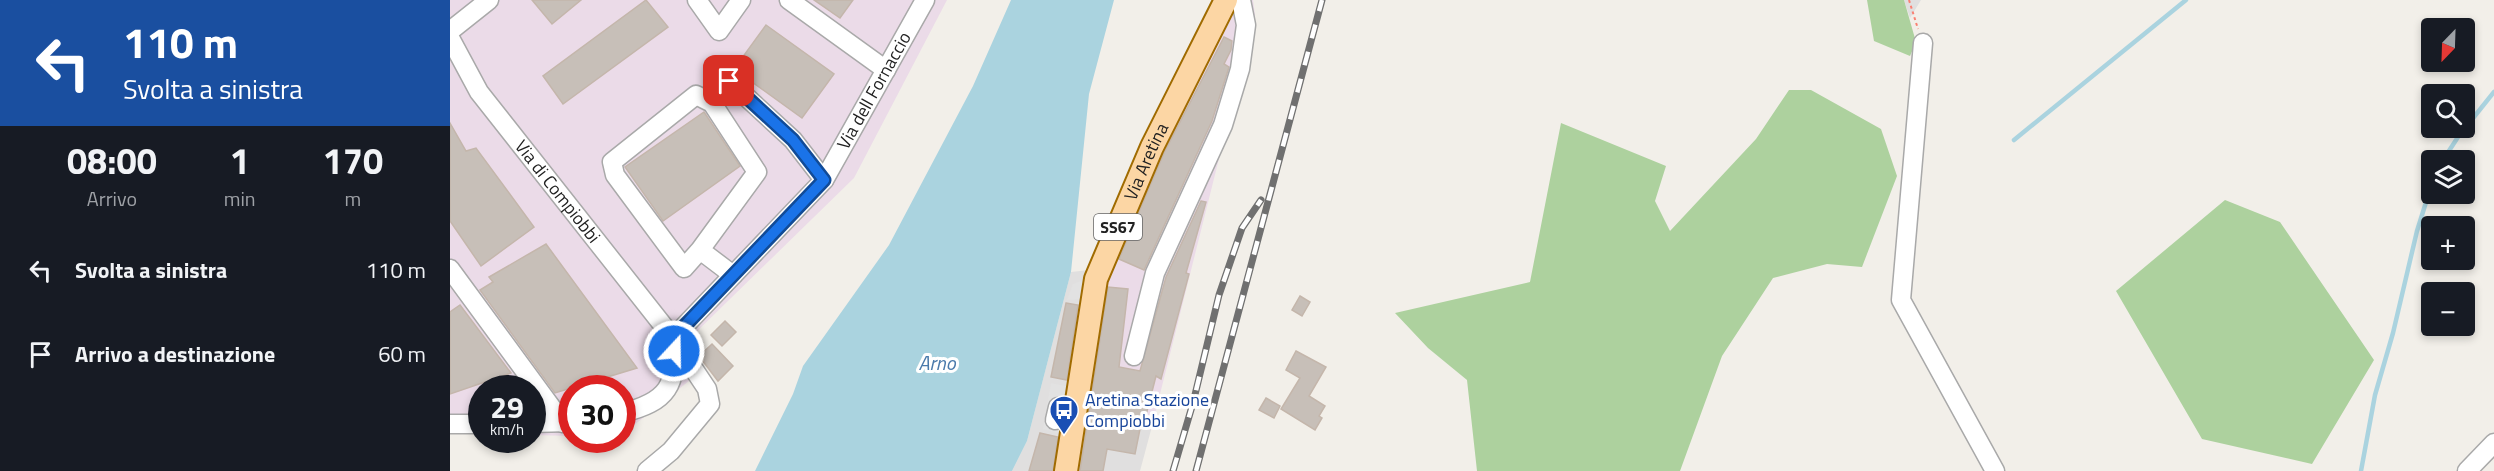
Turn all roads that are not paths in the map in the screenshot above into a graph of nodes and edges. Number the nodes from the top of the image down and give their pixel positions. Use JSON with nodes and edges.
{"nodes":[{"id":1,"x":489,"y":0,"type":"edge"},
{"id":2,"x":697,"y":0,"type":"edge"},
{"id":3,"x":741,"y":0,"type":"edge"},
{"id":4,"x":789,"y":0,"type":"edge"},
{"id":5,"x":925,"y":0,"type":"edge"},
{"id":6,"x":1226,"y":0,"type":"edge"},
{"id":7,"x":1240,"y":0,"type":"edge"},
{"id":8,"x":450,"y":31,"type":"edge"},
{"id":9,"x":450,"y":38,"type":"edge"},
{"id":10,"x":1923,"y":43,"type":"road end"},
{"id":11,"x":886,"y":70,"type":"junction"},
{"id":12,"x":729,"y":81,"type":"dead end"},
{"id":13,"x":824,"y":180,"type":"junction"},
{"id":14,"x":700,"y":250,"type":"junction"},
{"id":15,"x":450,"y":269,"type":"edge"},
{"id":16,"x":733,"y":275,"type":"junction"},
{"id":17,"x":673,"y":338,"type":"junction"},
{"id":18,"x":1134,"y":356,"type":"dead end"},
{"id":19,"x":636,"y":409,"type":"edge"},
{"id":20,"x":558,"y":410,"type":"edge"},
{"id":21,"x":1076,"y":410,"type":"junction"},
{"id":22,"x":1055,"y":420,"type":"dead end"},
{"id":23,"x":450,"y":424,"type":"edge"},
{"id":24,"x":468,"y":424,"type":"edge"},
{"id":25,"x":2494,"y":443,"type":"edge"},
{"id":26,"x":646,"y":471,"type":"edge"},
{"id":27,"x":1066,"y":471,"type":"edge"},
{"id":28,"x":1995,"y":471,"type":"edge"},
{"id":29,"x":2467,"y":471,"type":"edge"}],
"edges":[{"from":1,"to":8,"type":"street"},
{"from":2,"to":3,"type":"street"},
{"from":4,"to":11,"type":"street"},
{"from":5,"to":11,"type":"street","name":"Via dell Fornaccio"},
{"from":6,"to":21,"type":"main road","name":"Via Aretina","number":"SS67"},
{"from":7,"to":18,"type":"street"},
{"from":9,"to":17,"type":"street","name":"Via di Compiobbi"},
{"from":10,"to":28,"type":"street"},
{"from":11,"to":13,"type":"street","name":"Via dell Fornaccio"},
{"from":12,"to":13,"type":"street"},
{"from":13,"to":16,"type":"street","name":"Via dell Fornaccio"},
{"from":14,"to":14,"type":"street"},
{"from":14,"to":16,"type":"street"},
{"from":15,"to":20,"type":"street"},
{"from":16,"to":17,"type":"street","name":"Via dell Fornaccio"},
{"from":17,"to":19,"type":"street"},
{"from":17,"to":26,"type":"street","name":"Via di Compiobbi"},
{"from":21,"to":22,"type":"street"},
{"from":21,"to":27,"type":"main road","name":"Via Aretina","number":"SS67"},
{"from":23,"to":24,"type":"street"},
{"from":25,"to":29,"type":"street"}]}
